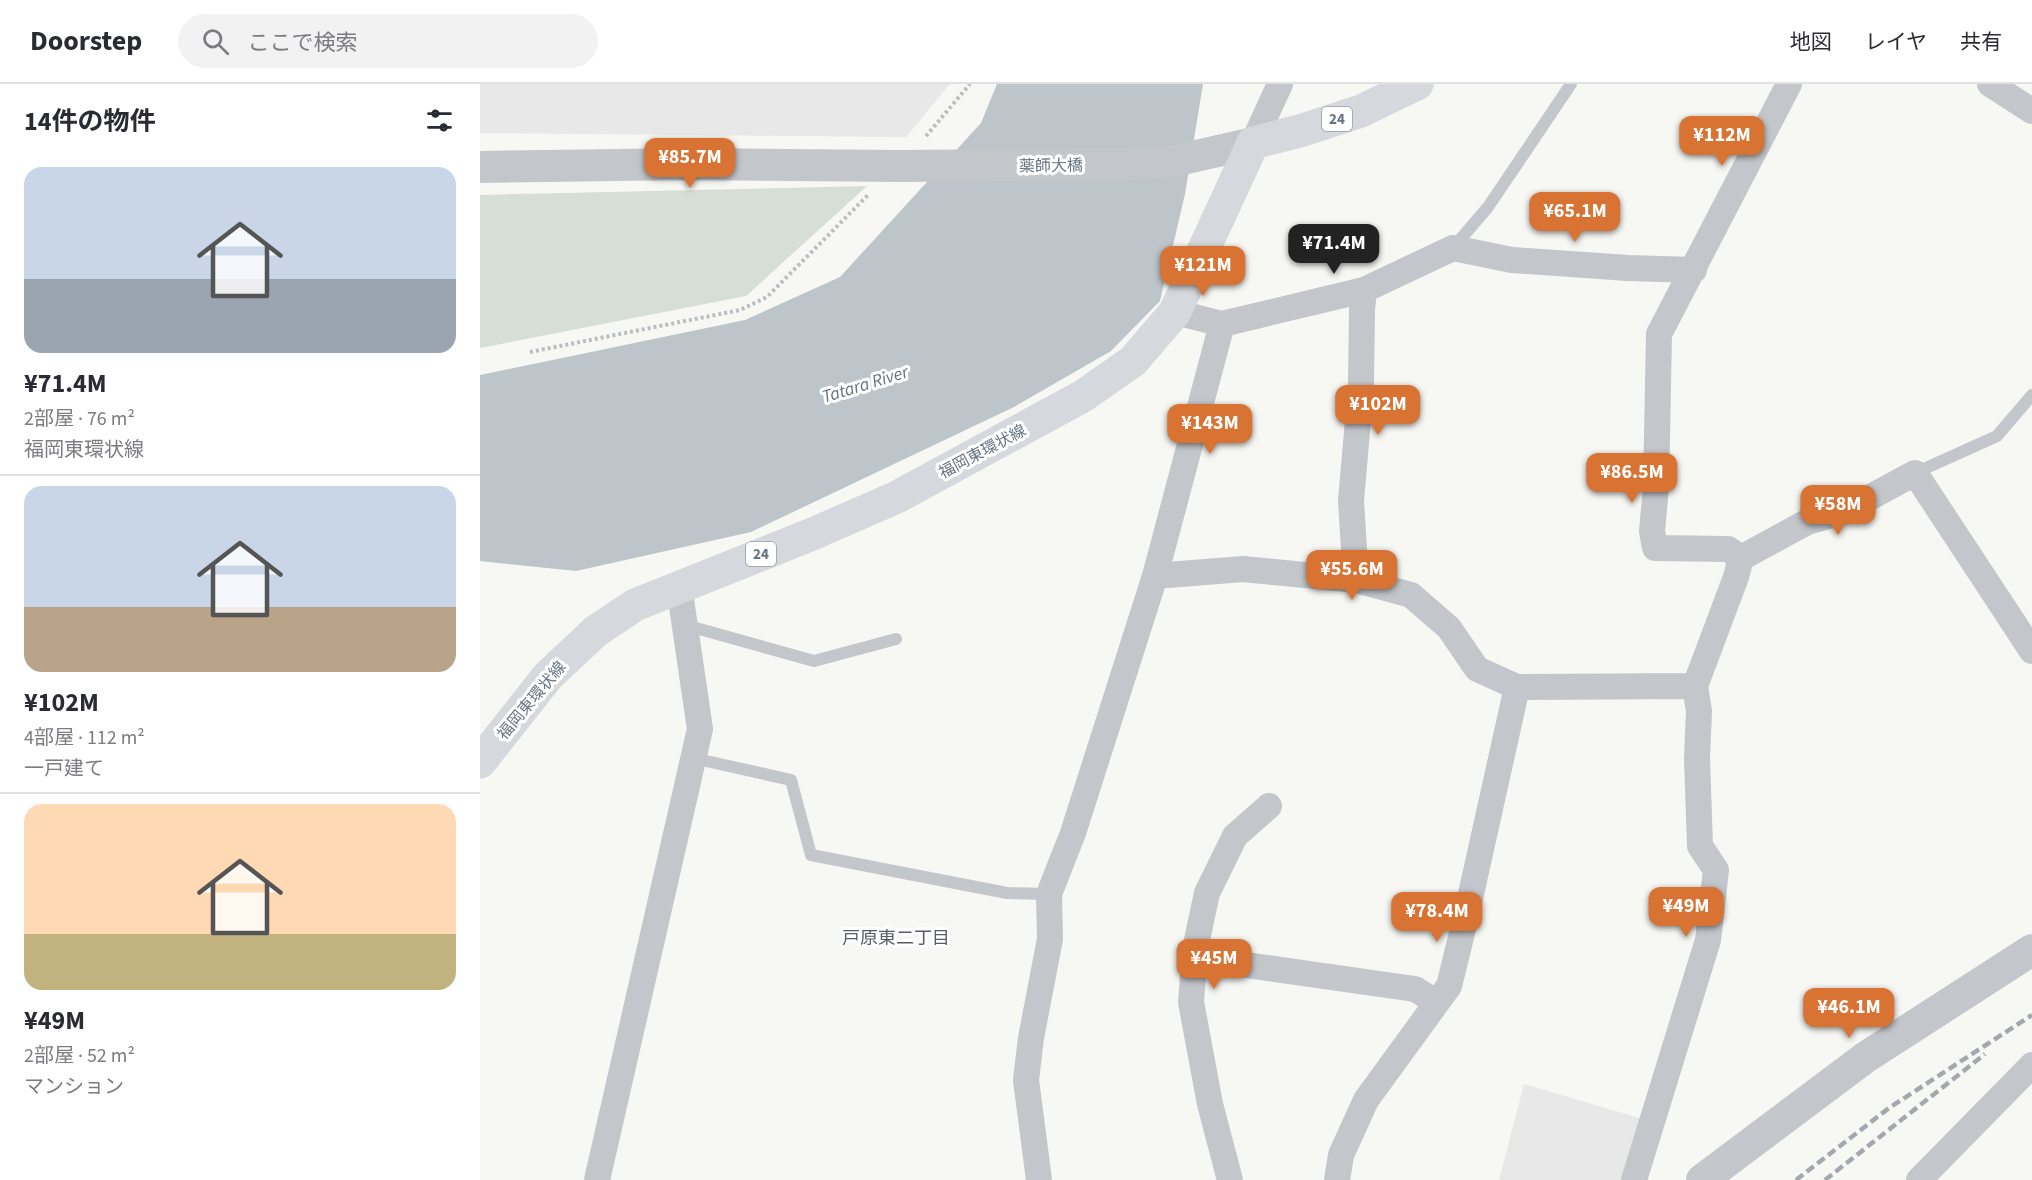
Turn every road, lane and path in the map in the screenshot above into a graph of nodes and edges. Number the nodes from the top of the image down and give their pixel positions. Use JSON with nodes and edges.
{"nodes":[{"id":1,"x":970,"y":84,"type":"edge"},
{"id":2,"x":1280,"y":84,"type":"edge"},
{"id":3,"x":1417,"y":84,"type":"edge"},
{"id":4,"x":1571,"y":84,"type":"edge"},
{"id":5,"x":1789,"y":84,"type":"edge"},
{"id":6,"x":1989,"y":84,"type":"edge"},
{"id":7,"x":2032,"y":111,"type":"edge"},
{"id":8,"x":1253,"y":144,"type":"junction"},
{"id":9,"x":901,"y":166,"type":"junction"},
{"id":10,"x":480,"y":167,"type":"edge"},
{"id":11,"x":1453,"y":248,"type":"junction"},
{"id":12,"x":1694,"y":270,"type":"junction"},
{"id":13,"x":1364,"y":290,"type":"junction"},
{"id":14,"x":1174,"y":312,"type":"junction"},
{"id":15,"x":1222,"y":324,"type":"junction"},
{"id":16,"x":530,"y":352,"type":"dead end"},
{"id":17,"x":2032,"y":395,"type":"edge"},
{"id":18,"x":1915,"y":474,"type":"junction"},
{"id":19,"x":1741,"y":558,"type":"junction"},
{"id":20,"x":1155,"y":576,"type":"junction"},
{"id":21,"x":1356,"y":580,"type":"junction"},
{"id":22,"x":679,"y":586,"type":"junction"},
{"id":23,"x":685,"y":625,"type":"junction"},
{"id":24,"x":896,"y":639,"type":"dead end"},
{"id":25,"x":2032,"y":651,"type":"edge"},
{"id":26,"x":1695,"y":686,"type":"junction"},
{"id":27,"x":1517,"y":687,"type":"junction"},
{"id":28,"x":693,"y":758,"type":"junction"},
{"id":29,"x":480,"y":762,"type":"edge"},
{"id":30,"x":1269,"y":806,"type":"dead end"},
{"id":31,"x":1049,"y":894,"type":"junction"},
{"id":32,"x":2032,"y":950,"type":"edge"},
{"id":33,"x":1246,"y":965,"type":"dead end"},
{"id":34,"x":1436,"y":1002,"type":"junction"},
{"id":35,"x":2032,"y":1065,"type":"edge"},
{"id":36,"x":597,"y":1180,"type":"edge"},
{"id":37,"x":1039,"y":1180,"type":"edge"},
{"id":38,"x":1230,"y":1180,"type":"edge"},
{"id":39,"x":1337,"y":1180,"type":"edge"},
{"id":40,"x":1634,"y":1180,"type":"edge"},
{"id":41,"x":1702,"y":1180,"type":"edge"},
{"id":42,"x":1919,"y":1180,"type":"edge"}],
"edges":[{"from":1,"to":9,"type":"path"},
{"from":2,"to":8,"type":"street"},
{"from":3,"to":8,"type":"main road","number":"24"},
{"from":4,"to":11,"type":"lane"},
{"from":5,"to":12,"type":"street"},
{"from":6,"to":7,"type":"street"},
{"from":8,"to":9,"type":"street","name":"薬師大橋"},
{"from":8,"to":14,"type":"main road","name":"福岡東環状線","number":"24"},
{"from":9,"to":10,"type":"street","name":"薬師大橋"},
{"from":9,"to":16,"type":"path"},
{"from":11,"to":12,"type":"street"},
{"from":11,"to":13,"type":"street"},
{"from":12,"to":19,"type":"street"},
{"from":13,"to":15,"type":"street"},
{"from":13,"to":21,"type":"street"},
{"from":14,"to":15,"type":"street"},
{"from":14,"to":22,"type":"main road","name":"福岡東環状線","number":"24"},
{"from":15,"to":20,"type":"street"},
{"from":17,"to":18,"type":"lane"},
{"from":18,"to":19,"type":"street"},
{"from":18,"to":25,"type":"street"},
{"from":19,"to":26,"type":"street"},
{"from":20,"to":21,"type":"street"},
{"from":20,"to":31,"type":"street"},
{"from":21,"to":27,"type":"street"},
{"from":22,"to":23,"type":"street"},
{"from":22,"to":29,"type":"main road","name":"福岡東環状線","number":"24"},
{"from":23,"to":24,"type":"lane"},
{"from":23,"to":28,"type":"street"},
{"from":26,"to":27,"type":"street"},
{"from":26,"to":40,"type":"street"},
{"from":27,"to":34,"type":"street"},
{"from":28,"to":31,"type":"lane"},
{"from":28,"to":36,"type":"street"},
{"from":30,"to":38,"type":"street"},
{"from":31,"to":37,"type":"street"},
{"from":32,"to":41,"type":"street"},
{"from":33,"to":34,"type":"street"},
{"from":34,"to":39,"type":"street"},
{"from":35,"to":42,"type":"street"}]}
